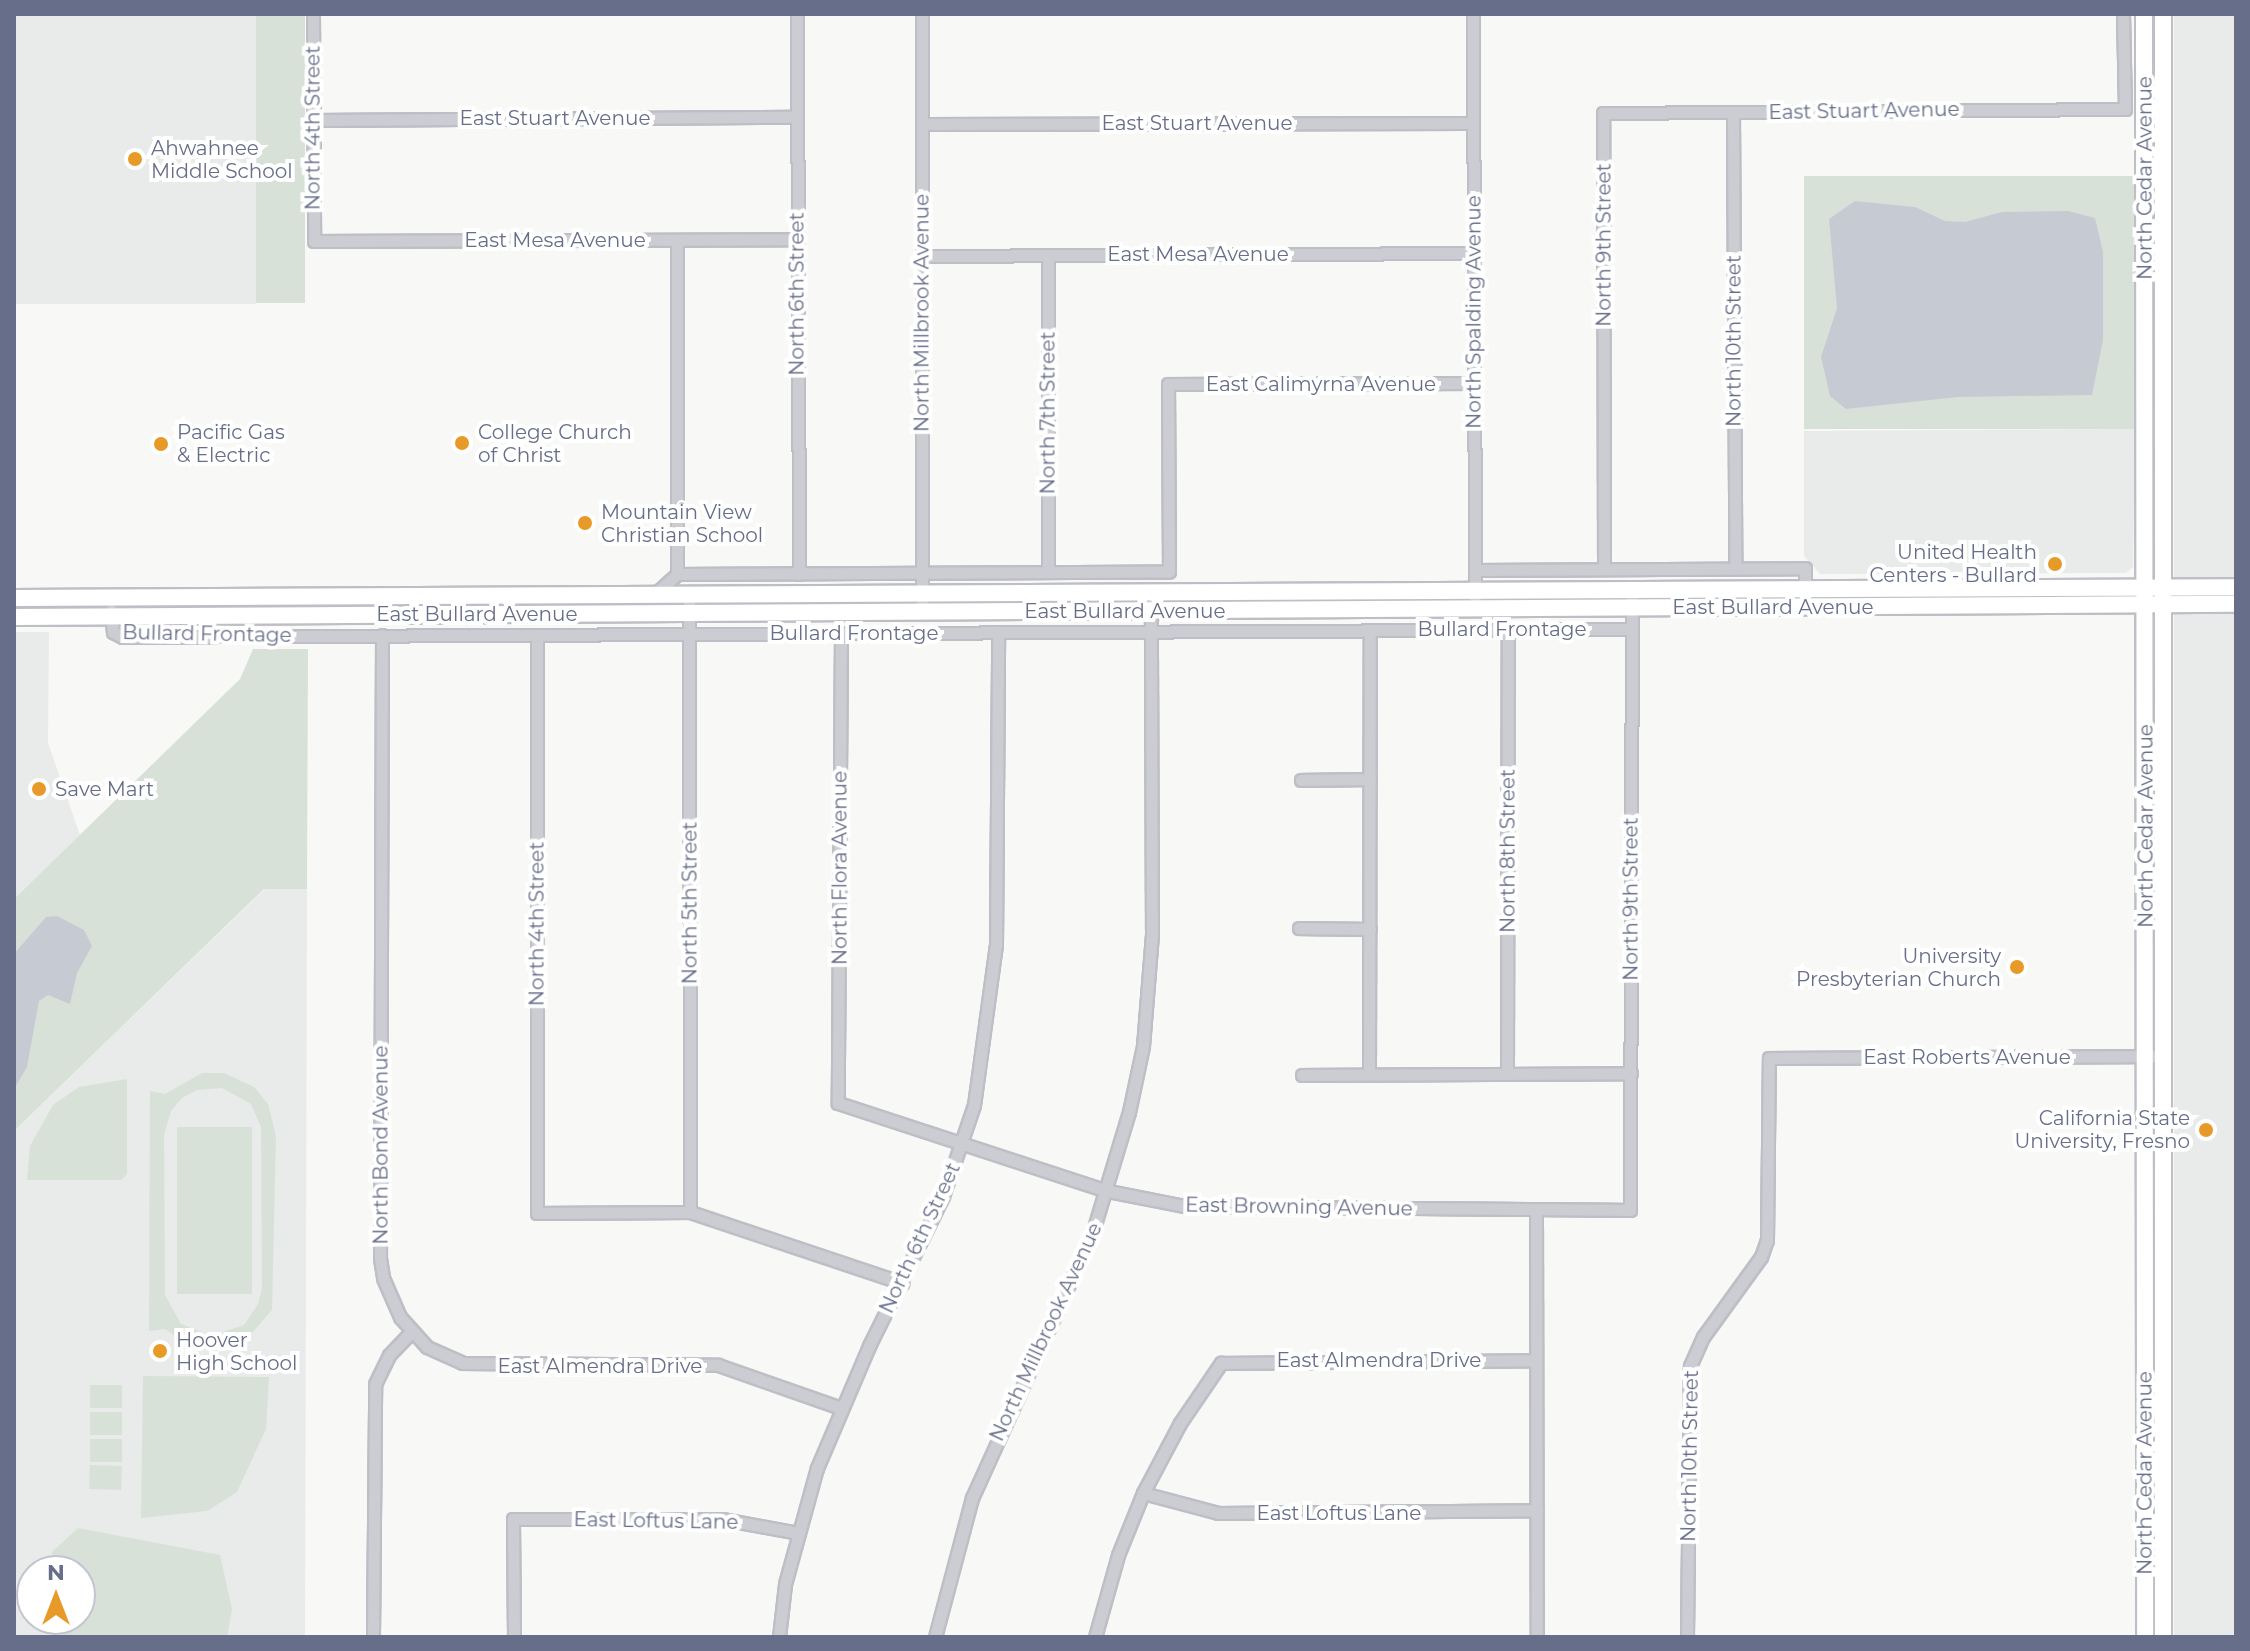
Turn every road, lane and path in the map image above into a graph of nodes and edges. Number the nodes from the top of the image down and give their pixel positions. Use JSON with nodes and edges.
{"nodes":[{"id":1,"x":313,"y":14,"type":"edge"},
{"id":2,"x":797,"y":14,"type":"edge"},
{"id":3,"x":922,"y":14,"type":"edge"},
{"id":4,"x":1473,"y":14,"type":"edge"},
{"id":5,"x":2123,"y":14,"type":"edge"},
{"id":6,"x":2144,"y":14,"type":"edge"},
{"id":7,"x":2163,"y":14,"type":"edge"},
{"id":8,"x":2125,"y":109,"type":"joint"},
{"id":9,"x":1603,"y":113,"type":"joint"},
{"id":10,"x":1733,"y":113,"type":"junction"},
{"id":11,"x":797,"y":117,"type":"junction"},
{"id":12,"x":314,"y":120,"type":"junction"},
{"id":13,"x":1473,"y":123,"type":"junction"},
{"id":14,"x":922,"y":124,"type":"junction"},
{"id":15,"x":797,"y":239,"type":"junction"},
{"id":16,"x":677,"y":240,"type":"junction"},
{"id":17,"x":314,"y":241,"type":"joint"},
{"id":18,"x":1474,"y":253,"type":"junction"},
{"id":19,"x":1048,"y":255,"type":"junction"},
{"id":20,"x":922,"y":256,"type":"junction"},
{"id":21,"x":1474,"y":383,"type":"junction"},
{"id":22,"x":1604,"y":569,"type":"junction"},
{"id":23,"x":1735,"y":569,"type":"junction"},
{"id":24,"x":1475,"y":570,"type":"junction"},
{"id":25,"x":1048,"y":572,"type":"junction"},
{"id":26,"x":922,"y":573,"type":"junction"},
{"id":27,"x":677,"y":574,"type":"junction"},
{"id":28,"x":799,"y":574,"type":"junction"},
{"id":29,"x":2236,"y":587,"type":"edge"},
{"id":30,"x":1805,"y":588,"type":"junction"},
{"id":31,"x":1475,"y":589,"type":"junction"},
{"id":32,"x":1632,"y":589,"type":"junction"},
{"id":33,"x":1151,"y":591,"type":"junction"},
{"id":34,"x":922,"y":593,"type":"junction"},
{"id":35,"x":446,"y":595,"type":"junction"},
{"id":36,"x":654,"y":595,"type":"junction"},
{"id":37,"x":689,"y":595,"type":"junction"},
{"id":38,"x":2146,"y":596,"type":"junction"},
{"id":39,"x":2164,"y":596,"type":"junction"},
{"id":40,"x":14,"y":598,"type":"edge"},
{"id":41,"x":39,"y":598,"type":"junction"},
{"id":42,"x":111,"y":598,"type":"junction"},
{"id":43,"x":2236,"y":604,"type":"edge"},
{"id":44,"x":14,"y":608,"type":"edge"},
{"id":45,"x":1632,"y":608,"type":"junction"},
{"id":46,"x":1475,"y":609,"type":"junction"},
{"id":47,"x":922,"y":611,"type":"junction"},
{"id":48,"x":1151,"y":611,"type":"junction"},
{"id":49,"x":690,"y":614,"type":"junction"},
{"id":50,"x":339,"y":615,"type":"junction"},
{"id":51,"x":111,"y":616,"type":"junction"},
{"id":52,"x":14,"y":617,"type":"edge"},
{"id":53,"x":1508,"y":629,"type":"junction"},
{"id":54,"x":1632,"y":629,"type":"junction"},
{"id":55,"x":1370,"y":630,"type":"junction"},
{"id":56,"x":1151,"y":631,"type":"junction"},
{"id":57,"x":998,"y":632,"type":"junction"},
{"id":58,"x":841,"y":633,"type":"junction"},
{"id":59,"x":690,"y":634,"type":"junction"},
{"id":60,"x":382,"y":635,"type":"junction"},
{"id":61,"x":537,"y":635,"type":"junction"},
{"id":62,"x":1370,"y":779,"type":"junction"},
{"id":63,"x":1301,"y":780,"type":"dead end"},
{"id":64,"x":1299,"y":928,"type":"dead end"},
{"id":65,"x":1370,"y":929,"type":"junction"},
{"id":66,"x":2146,"y":1056,"type":"junction"},
{"id":67,"x":2165,"y":1056,"type":"junction"},
{"id":68,"x":1769,"y":1058,"type":"joint"},
{"id":69,"x":1507,"y":1073,"type":"junction"},
{"id":70,"x":1631,"y":1073,"type":"junction"},
{"id":71,"x":1369,"y":1074,"type":"junction"},
{"id":72,"x":1302,"y":1075,"type":"dead end"},
{"id":73,"x":838,"y":1103,"type":"joint"},
{"id":74,"x":962,"y":1144,"type":"junction"},
{"id":75,"x":1108,"y":1191,"type":"junction"},
{"id":76,"x":1536,"y":1210,"type":"junction"},
{"id":77,"x":1630,"y":1210,"type":"joint"},
{"id":78,"x":690,"y":1212,"type":"junction"},
{"id":79,"x":2146,"y":1257,"type":"junction"},
{"id":80,"x":902,"y":1283,"type":"junction"},
{"id":81,"x":410,"y":1333,"type":"junction"},
{"id":82,"x":1536,"y":1360,"type":"junction"},
{"id":83,"x":2164,"y":1400,"type":"junction"},
{"id":84,"x":841,"y":1408,"type":"junction"},
{"id":85,"x":1143,"y":1493,"type":"junction"},
{"id":86,"x":1537,"y":1510,"type":"junction"},
{"id":87,"x":798,"y":1533,"type":"junction"},
{"id":88,"x":373,"y":1637,"type":"edge"},
{"id":89,"x":514,"y":1637,"type":"edge"},
{"id":90,"x":779,"y":1637,"type":"edge"},
{"id":91,"x":935,"y":1637,"type":"edge"},
{"id":92,"x":1095,"y":1637,"type":"edge"},
{"id":93,"x":1537,"y":1637,"type":"edge"},
{"id":94,"x":1687,"y":1637,"type":"edge"},
{"id":95,"x":2145,"y":1637,"type":"edge"},
{"id":96,"x":2163,"y":1637,"type":"edge"}],
"edges":[{"from":1,"to":12,"type":"street","name":"North 4th Street"},
{"from":2,"to":11,"type":"street","name":"North 6th Street"},
{"from":3,"to":14,"type":"street","name":"North Millbrook Avenue"},
{"from":4,"to":13,"type":"street","name":"North Spalding Avenue"},
{"from":5,"to":8,"type":"street","name":"North Cedar Avenue"},
{"from":6,"to":38,"type":"main road","name":"North Cedar Avenue"},
{"from":7,"to":39,"type":"main road","name":"North Cedar Avenue"},
{"from":8,"to":10,"type":"street","name":"East Stuart Avenue"},
{"from":9,"to":10,"type":"street","name":"East Stuart Avenue"},
{"from":9,"to":22,"type":"street","name":"North 9th Street"},
{"from":10,"to":23,"type":"street","name":"North 10th Street"},
{"from":11,"to":12,"type":"street","name":"East Stuart Avenue"},
{"from":11,"to":15,"type":"street","name":"North 6th Street"},
{"from":12,"to":17,"type":"street","name":"North 4th Street"},
{"from":13,"to":14,"type":"street","name":"East Stuart Avenue"},
{"from":13,"to":18,"type":"street","name":"North Spalding Avenue"},
{"from":14,"to":20,"type":"street","name":"North Millbrook Avenue"},
{"from":15,"to":16,"type":"street","name":"East Mesa Avenue"},
{"from":15,"to":28,"type":"street","name":"North 6th Street"},
{"from":16,"to":17,"type":"street","name":"East Mesa Avenue"},
{"from":16,"to":27,"type":"street"},
{"from":18,"to":19,"type":"street","name":"East Mesa Avenue"},
{"from":18,"to":21,"type":"street","name":"North Spalding Avenue"},
{"from":19,"to":20,"type":"street","name":"East Mesa Avenue"},
{"from":19,"to":25,"type":"street","name":"North 7th Street"},
{"from":20,"to":26,"type":"street","name":"North Millbrook Avenue"},
{"from":21,"to":24,"type":"street","name":"North Spalding Avenue"},
{"from":21,"to":25,"type":"street","name":"East Calimyrna Avenue"},
{"from":22,"to":23,"type":"street"},
{"from":22,"to":24,"type":"street"},
{"from":23,"to":30,"type":"street"},
{"from":24,"to":31,"type":"street","name":"North Spalding Avenue"},
{"from":25,"to":26,"type":"street"},
{"from":26,"to":28,"type":"street"},
{"from":26,"to":34,"type":"street","name":"North Millbrook Avenue"},
{"from":27,"to":28,"type":"street"},
{"from":27,"to":36,"type":"street"},
{"from":29,"to":39,"type":"main road","name":"East Bullard Avenue"},
{"from":30,"to":32,"type":"main road","name":"East Bullard Avenue"},
{"from":30,"to":38,"type":"main road","name":"East Bullard Avenue"},
{"from":31,"to":32,"type":"main road","name":"East Bullard Avenue"},
{"from":31,"to":33,"type":"main road","name":"East Bullard Avenue"},
{"from":31,"to":46,"type":"street","name":"North Spalding Avenue"},
{"from":32,"to":45,"type":"street","name":"North 9th Street"},
{"from":33,"to":34,"type":"main road","name":"East Bullard Avenue"},
{"from":33,"to":48,"type":"street","name":"North Millbrook Avenue"},
{"from":34,"to":37,"type":"main road","name":"East Bullard Avenue"},
{"from":34,"to":47,"type":"street","name":"North Millbrook Avenue"},
{"from":35,"to":36,"type":"main road","name":"East Bullard Avenue"},
{"from":35,"to":42,"type":"main road","name":"East Bullard Avenue"},
{"from":35,"to":50,"type":"main road"},
{"from":36,"to":37,"type":"main road","name":"East Bullard Avenue"},
{"from":37,"to":49,"type":"street","name":"North 5th Street"},
{"from":38,"to":39,"type":"main road","name":"East Bullard Avenue"},
{"from":38,"to":45,"type":"main road","name":"East Bullard Avenue"},
{"from":38,"to":66,"type":"main road","name":"North Cedar Avenue"},
{"from":39,"to":43,"type":"main road","name":"East Bullard Avenue"},
{"from":39,"to":67,"type":"main road","name":"North Cedar Avenue"},
{"from":40,"to":41,"type":"main road","name":"East Bullard Avenue"},
{"from":41,"to":42,"type":"main road","name":"East Bullard Avenue"},
{"from":41,"to":44,"type":"main road"},
{"from":42,"to":51,"type":"street","name":"Bullard Frontage"},
{"from":45,"to":46,"type":"main road","name":"East Bullard Avenue"},
{"from":45,"to":54,"type":"street","name":"North 9th Street"},
{"from":46,"to":48,"type":"main road","name":"East Bullard Avenue"},
{"from":47,"to":48,"type":"main road","name":"East Bullard Avenue"},
{"from":47,"to":49,"type":"main road","name":"East Bullard Avenue"},
{"from":48,"to":56,"type":"street","name":"North Millbrook Avenue"},
{"from":49,"to":50,"type":"main road","name":"East Bullard Avenue"},
{"from":49,"to":59,"type":"street","name":"North 5th Street"},
{"from":50,"to":51,"type":"main road","name":"East Bullard Avenue"},
{"from":51,"to":52,"type":"main road","name":"East Bullard Avenue"},
{"from":51,"to":60,"type":"street","name":"Bullard Frontage"},
{"from":53,"to":54,"type":"street","name":"Bullard Frontage"},
{"from":53,"to":55,"type":"street","name":"Bullard Frontage"},
{"from":53,"to":69,"type":"street","name":"North 8th Street"},
{"from":54,"to":70,"type":"street","name":"North 9th Street"},
{"from":55,"to":56,"type":"street","name":"Bullard Frontage"},
{"from":55,"to":62,"type":"street"},
{"from":56,"to":57,"type":"street","name":"Bullard Frontage"},
{"from":56,"to":75,"type":"street","name":"North Millbrook Avenue"},
{"from":57,"to":58,"type":"street","name":"Bullard Frontage"},
{"from":57,"to":74,"type":"street","name":"North 6th Street"},
{"from":58,"to":59,"type":"street","name":"Bullard Frontage"},
{"from":58,"to":73,"type":"street","name":"North Flora Avenue"},
{"from":59,"to":61,"type":"street","name":"Bullard Frontage"},
{"from":59,"to":78,"type":"street","name":"North 5th Street"},
{"from":60,"to":61,"type":"street","name":"Bullard Frontage"},
{"from":60,"to":81,"type":"street","name":"North Bond Avenue"},
{"from":61,"to":78,"type":"street","name":"North 4th Street"},
{"from":62,"to":63,"type":"street"},
{"from":62,"to":65,"type":"street"},
{"from":64,"to":65,"type":"street"},
{"from":65,"to":71,"type":"street"},
{"from":66,"to":67,"type":"street","name":"East Roberts Avenue"},
{"from":66,"to":68,"type":"street","name":"East Roberts Avenue"},
{"from":66,"to":79,"type":"main road","name":"North Cedar Avenue"},
{"from":67,"to":83,"type":"main road","name":"North Cedar Avenue"},
{"from":68,"to":94,"type":"street","name":"North 10th Street"},
{"from":69,"to":70,"type":"street"},
{"from":69,"to":71,"type":"street"},
{"from":70,"to":77,"type":"street","name":"North 9th Street"},
{"from":71,"to":72,"type":"street"},
{"from":73,"to":74,"type":"street","name":"East Browning Avenue"},
{"from":74,"to":75,"type":"street","name":"East Browning Avenue"},
{"from":74,"to":80,"type":"street","name":"North 6th Street"},
{"from":75,"to":76,"type":"street","name":"East Browning Avenue"},
{"from":75,"to":91,"type":"street","name":"North Millbrook Avenue"},
{"from":76,"to":77,"type":"street","name":"East Browning Avenue"},
{"from":76,"to":82,"type":"street"},
{"from":78,"to":80,"type":"street"},
{"from":79,"to":83,"type":"main road"},
{"from":79,"to":95,"type":"main road","name":"North Cedar Avenue"},
{"from":80,"to":84,"type":"street","name":"North 6th Street"},
{"from":81,"to":84,"type":"street","name":"East Almendra Drive"},
{"from":81,"to":88,"type":"street"},
{"from":82,"to":85,"type":"street","name":"East Almendra Drive"},
{"from":82,"to":86,"type":"street"},
{"from":83,"to":96,"type":"main road","name":"North Cedar Avenue"},
{"from":84,"to":87,"type":"street","name":"North 6th Street"},
{"from":85,"to":86,"type":"street","name":"East Loftus Lane"},
{"from":85,"to":92,"type":"street"},
{"from":86,"to":93,"type":"street"},
{"from":87,"to":89,"type":"street","name":"East Loftus Lane"},
{"from":87,"to":90,"type":"street","name":"North 6th Street"}]}
